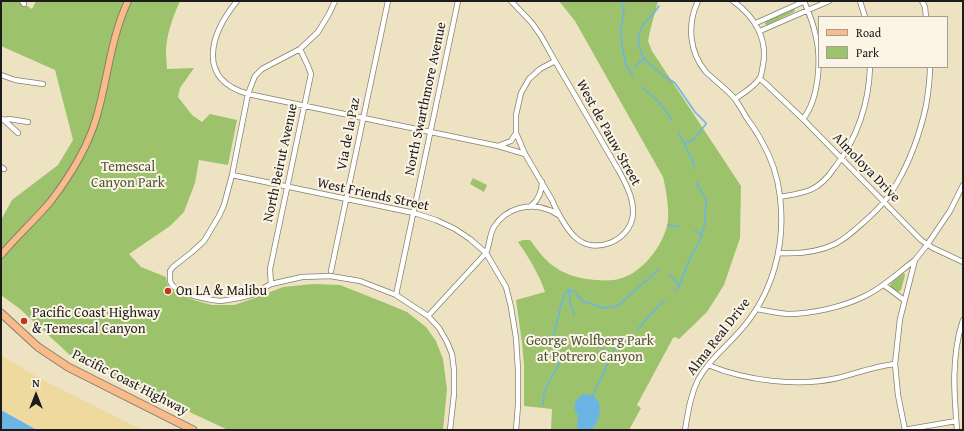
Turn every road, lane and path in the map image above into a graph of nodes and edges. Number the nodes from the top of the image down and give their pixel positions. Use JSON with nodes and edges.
{"nodes":[{"id":1,"x":128,"y":1,"type":"edge"},
{"id":2,"x":237,"y":1,"type":"edge"},
{"id":3,"x":335,"y":1,"type":"edge"},
{"id":4,"x":388,"y":1,"type":"edge"},
{"id":5,"x":458,"y":1,"type":"edge"},
{"id":6,"x":511,"y":1,"type":"edge"},
{"id":7,"x":698,"y":1,"type":"edge"},
{"id":8,"x":733,"y":1,"type":"edge"},
{"id":9,"x":804,"y":1,"type":"edge"},
{"id":10,"x":829,"y":1,"type":"edge"},
{"id":11,"x":860,"y":1,"type":"edge"},
{"id":12,"x":922,"y":1,"type":"edge"},
{"id":13,"x":808,"y":11,"type":"junction"},
{"id":14,"x":865,"y":16,"type":"edge"},
{"id":15,"x":926,"y":16,"type":"edge"},
{"id":16,"x":756,"y":23,"type":"junction"},
{"id":17,"x":760,"y":32,"type":"junction"},
{"id":18,"x":300,"y":49,"type":"junction"},
{"id":19,"x":554,"y":61,"type":"junction"},
{"id":20,"x":870,"y":68,"type":"edge"},
{"id":21,"x":930,"y":68,"type":"edge"},
{"id":22,"x":1,"y":75,"type":"edge"},
{"id":23,"x":760,"y":79,"type":"junction"},
{"id":24,"x":43,"y":84,"type":"dead end"},
{"id":25,"x":248,"y":94,"type":"junction"},
{"id":26,"x":735,"y":99,"type":"junction"},
{"id":27,"x":304,"y":105,"type":"junction"},
{"id":28,"x":363,"y":118,"type":"junction"},
{"id":29,"x":802,"y":119,"type":"junction"},
{"id":30,"x":2,"y":120,"type":"edge"},
{"id":31,"x":28,"y":122,"type":"dead end"},
{"id":32,"x":430,"y":132,"type":"junction"},
{"id":33,"x":18,"y":133,"type":"dead end"},
{"id":34,"x":516,"y":133,"type":"junction"},
{"id":35,"x":498,"y":146,"type":"junction"},
{"id":36,"x":525,"y":154,"type":"junction"},
{"id":37,"x":842,"y":159,"type":"junction"},
{"id":38,"x":232,"y":175,"type":"junction"},
{"id":39,"x":542,"y":182,"type":"junction"},
{"id":40,"x":963,"y":185,"type":"edge"},
{"id":41,"x":287,"y":188,"type":"junction"},
{"id":42,"x":780,"y":197,"type":"junction"},
{"id":43,"x":347,"y":200,"type":"junction"},
{"id":44,"x":884,"y":202,"type":"junction"},
{"id":45,"x":532,"y":205,"type":"junction"},
{"id":46,"x":414,"y":213,"type":"junction"},
{"id":47,"x":560,"y":216,"type":"junction"},
{"id":48,"x":927,"y":245,"type":"junction"},
{"id":49,"x":486,"y":254,"type":"junction"},
{"id":50,"x":778,"y":254,"type":"junction"},
{"id":51,"x":1,"y":255,"type":"edge"},
{"id":52,"x":915,"y":260,"type":"junction"},
{"id":53,"x":963,"y":262,"type":"edge"},
{"id":54,"x":331,"y":271,"type":"dead end"},
{"id":55,"x":271,"y":284,"type":"junction"},
{"id":56,"x":884,"y":285,"type":"junction"},
{"id":57,"x":396,"y":295,"type":"junction"},
{"id":58,"x":904,"y":300,"type":"junction"},
{"id":59,"x":757,"y":309,"type":"junction"},
{"id":60,"x":1,"y":313,"type":"edge"},
{"id":61,"x":428,"y":316,"type":"junction"},
{"id":62,"x":963,"y":320,"type":"edge"},
{"id":63,"x":895,"y":364,"type":"junction"},
{"id":64,"x":708,"y":365,"type":"junction"},
{"id":65,"x":956,"y":420,"type":"junction"},
{"id":66,"x":193,"y":430,"type":"edge"},
{"id":67,"x":450,"y":430,"type":"edge"},
{"id":68,"x":516,"y":430,"type":"edge"},
{"id":69,"x":685,"y":430,"type":"edge"},
{"id":70,"x":905,"y":430,"type":"edge"},
{"id":71,"x":957,"y":430,"type":"edge"}],
"edges":[{"from":1,"to":51,"type":"main road"},
{"from":2,"to":25,"type":"street"},
{"from":3,"to":18,"type":"street"},
{"from":4,"to":28,"type":"street","name":"Via de la Paz"},
{"from":5,"to":32,"type":"street","name":"North Swarthmore Avenue"},
{"from":6,"to":19,"type":"street","name":"West de Pauw Street"},
{"from":7,"to":26,"type":"street","name":"Alma Real Drive"},
{"from":8,"to":16,"type":"street"},
{"from":9,"to":13,"type":"street"},
{"from":9,"to":16,"type":"street"},
{"from":10,"to":13,"type":"street"},
{"from":11,"to":14,"type":"street"},
{"from":12,"to":15,"type":"street"},
{"from":13,"to":17,"type":"street"},
{"from":13,"to":29,"type":"street"},
{"from":16,"to":17,"type":"street"},
{"from":17,"to":23,"type":"street"},
{"from":18,"to":25,"type":"street"},
{"from":18,"to":27,"type":"street","name":"North Beirut Avenue"},
{"from":19,"to":34,"type":"street"},
{"from":19,"to":47,"type":"street","name":"West de Pauw Street"},
{"from":20,"to":37,"type":"street"},
{"from":21,"to":44,"type":"street"},
{"from":22,"to":24,"type":"street"},
{"from":23,"to":26,"type":"street"},
{"from":23,"to":29,"type":"street","name":"Almoloya Drive"},
{"from":25,"to":27,"type":"street"},
{"from":25,"to":38,"type":"street"},
{"from":26,"to":42,"type":"street","name":"Alma Real Drive"},
{"from":27,"to":28,"type":"street"},
{"from":27,"to":41,"type":"street","name":"North Beirut Avenue"},
{"from":28,"to":32,"type":"street"},
{"from":28,"to":43,"type":"street","name":"Via de la Paz"},
{"from":29,"to":37,"type":"street","name":"Almoloya Drive"},
{"from":30,"to":31,"type":"street"},
{"from":30,"to":33,"type":"street"},
{"from":32,"to":35,"type":"street"},
{"from":32,"to":46,"type":"street","name":"North Swarthmore Avenue"},
{"from":34,"to":35,"type":"street"},
{"from":34,"to":36,"type":"street","name":"West de Pauw Street"},
{"from":35,"to":36,"type":"street"},
{"from":36,"to":39,"type":"street","name":"West de Pauw Street"},
{"from":37,"to":42,"type":"street"},
{"from":37,"to":44,"type":"street","name":"Almoloya Drive"},
{"from":38,"to":41,"type":"street","name":"West Friends Street"},
{"from":38,"to":55,"type":"street"},
{"from":39,"to":45,"type":"street"},
{"from":39,"to":47,"type":"street","name":"West de Pauw Street"},
{"from":40,"to":48,"type":"street"},
{"from":41,"to":43,"type":"street","name":"West Friends Street"},
{"from":41,"to":55,"type":"street","name":"North Beirut Avenue"},
{"from":42,"to":50,"type":"street","name":"Alma Real Drive"},
{"from":43,"to":46,"type":"street","name":"West Friends Street"},
{"from":43,"to":54,"type":"street","name":"Via de la Paz"},
{"from":44,"to":48,"type":"street","name":"Almoloya Drive"},
{"from":44,"to":50,"type":"street"},
{"from":45,"to":47,"type":"street"},
{"from":45,"to":49,"type":"street"},
{"from":46,"to":49,"type":"street","name":"West Friends Street"},
{"from":46,"to":57,"type":"street","name":"North Swarthmore Avenue"},
{"from":48,"to":52,"type":"street"},
{"from":48,"to":53,"type":"street","name":"Almoloya Drive"},
{"from":49,"to":61,"type":"street"},
{"from":49,"to":68,"type":"street","name":"West Friends Street"},
{"from":50,"to":59,"type":"street","name":"Alma Real Drive"},
{"from":52,"to":56,"type":"street"},
{"from":52,"to":58,"type":"street"},
{"from":55,"to":57,"type":"street"},
{"from":56,"to":58,"type":"street"},
{"from":56,"to":59,"type":"street"},
{"from":57,"to":61,"type":"street"},
{"from":58,"to":63,"type":"street"},
{"from":59,"to":64,"type":"street","name":"Alma Real Drive"},
{"from":60,"to":66,"type":"highway","name":"Pacific Coast Highway"},
{"from":61,"to":67,"type":"street"},
{"from":62,"to":65,"type":"street"},
{"from":63,"to":64,"type":"street"},
{"from":63,"to":70,"type":"street"},
{"from":64,"to":69,"type":"street","name":"Alma Real Drive"},
{"from":65,"to":70,"type":"street"},
{"from":65,"to":71,"type":"street"}]}
